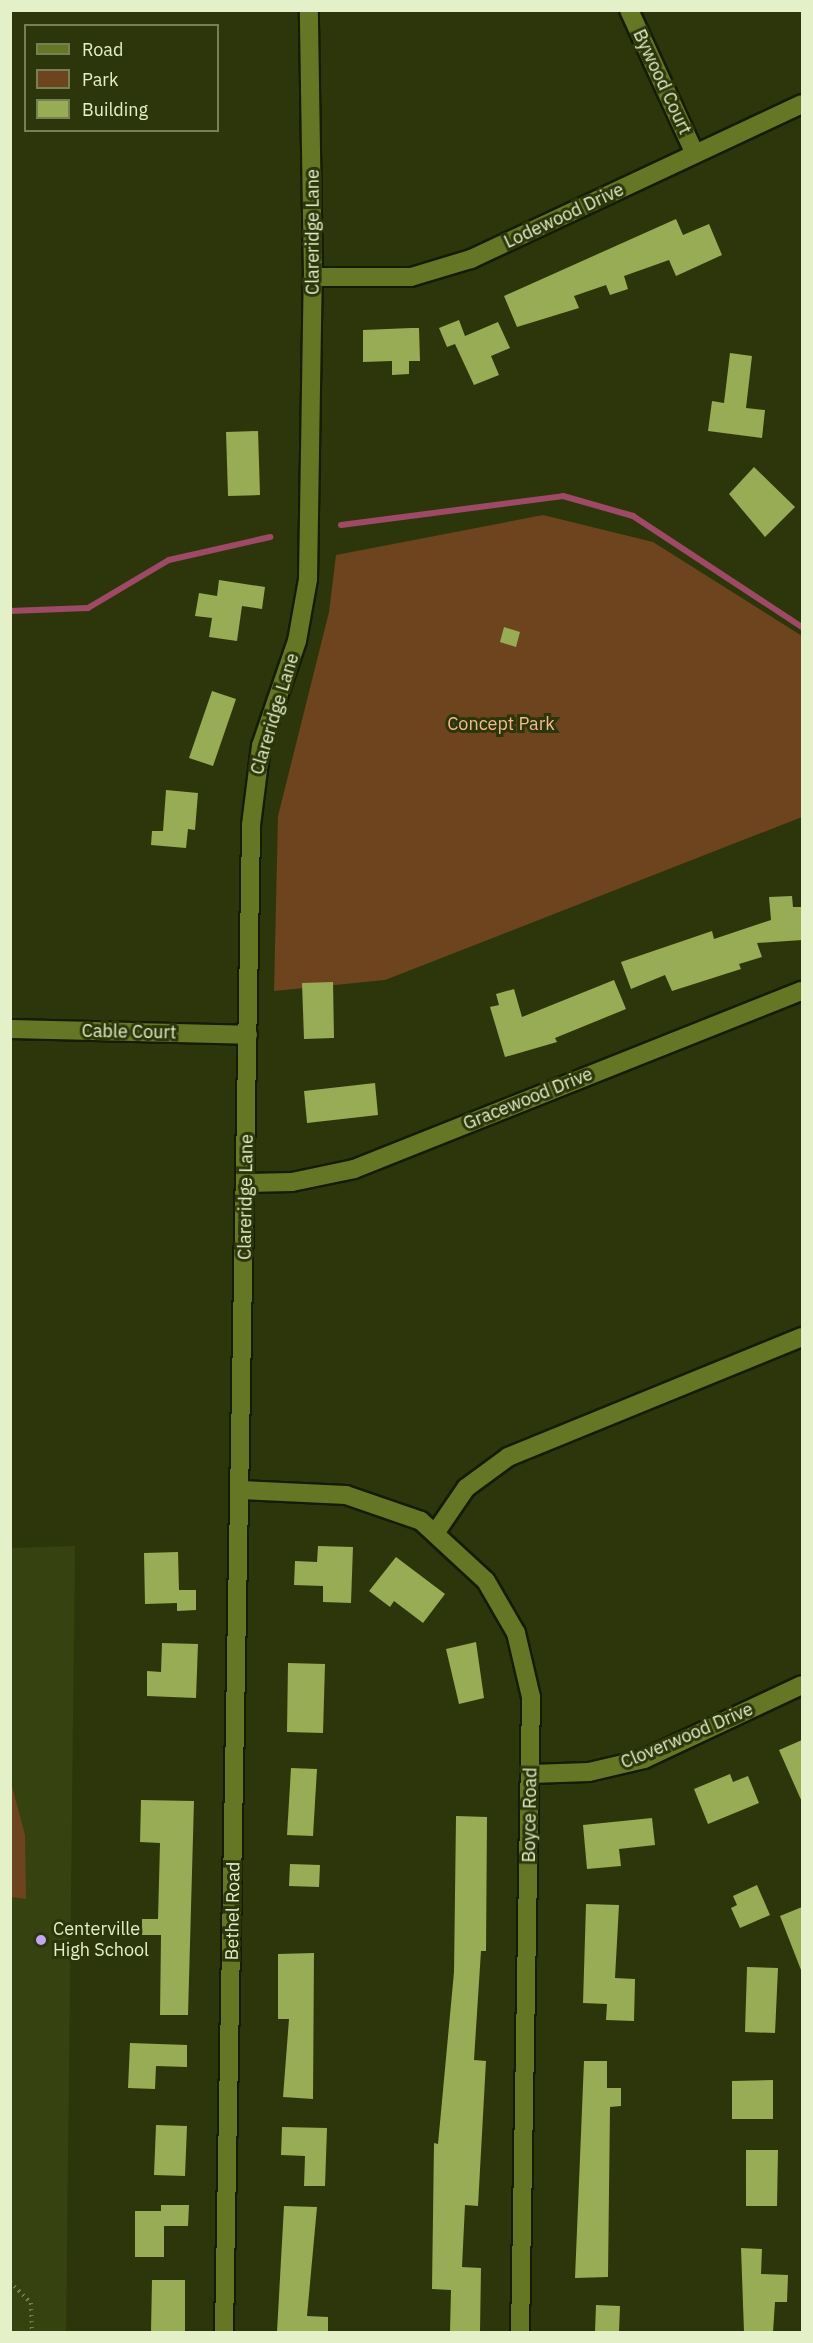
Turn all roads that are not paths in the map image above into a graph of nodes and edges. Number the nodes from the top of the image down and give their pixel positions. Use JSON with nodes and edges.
{"nodes":[{"id":1,"x":309,"y":10,"type":"edge"},
{"id":2,"x":628,"y":10,"type":"edge"},
{"id":3,"x":802,"y":104,"type":"edge"},
{"id":4,"x":695,"y":154,"type":"junction"},
{"id":5,"x":313,"y":277,"type":"junction"},
{"id":6,"x":802,"y":991,"type":"edge"},
{"id":7,"x":10,"y":1029,"type":"edge"},
{"id":8,"x":248,"y":1035,"type":"junction"},
{"id":9,"x":248,"y":1183,"type":"junction"},
{"id":10,"x":802,"y":1337,"type":"edge"},
{"id":11,"x":241,"y":1490,"type":"junction"},
{"id":12,"x":436,"y":1532,"type":"junction"},
{"id":13,"x":802,"y":1685,"type":"edge"},
{"id":14,"x":531,"y":1774,"type":"junction"},
{"id":15,"x":224,"y":2332,"type":"edge"},
{"id":16,"x":520,"y":2332,"type":"edge"}],
"edges":[{"from":1,"to":5,"type":"street","name":"Clareridge Lane"},
{"from":2,"to":4,"type":"street","name":"Bywood Court"},
{"from":3,"to":4,"type":"street","name":"Lodewood Drive"},
{"from":4,"to":5,"type":"street","name":"Lodewood Drive"},
{"from":5,"to":8,"type":"street","name":"Clareridge Lane"},
{"from":6,"to":9,"type":"street","name":"Gracewood Drive"},
{"from":7,"to":8,"type":"street","name":"Cable Court"},
{"from":8,"to":9,"type":"street","name":"Clareridge Lane"},
{"from":9,"to":11,"type":"street","name":"Clareridge Lane"},
{"from":10,"to":12,"type":"street"},
{"from":11,"to":12,"type":"street","name":"Boyce Road"},
{"from":11,"to":15,"type":"street","name":"Bethel Road"},
{"from":12,"to":14,"type":"street","name":"Boyce Road"},
{"from":13,"to":14,"type":"street","name":"Cloverwood Drive"},
{"from":14,"to":16,"type":"street","name":"Boyce Road"}]}
